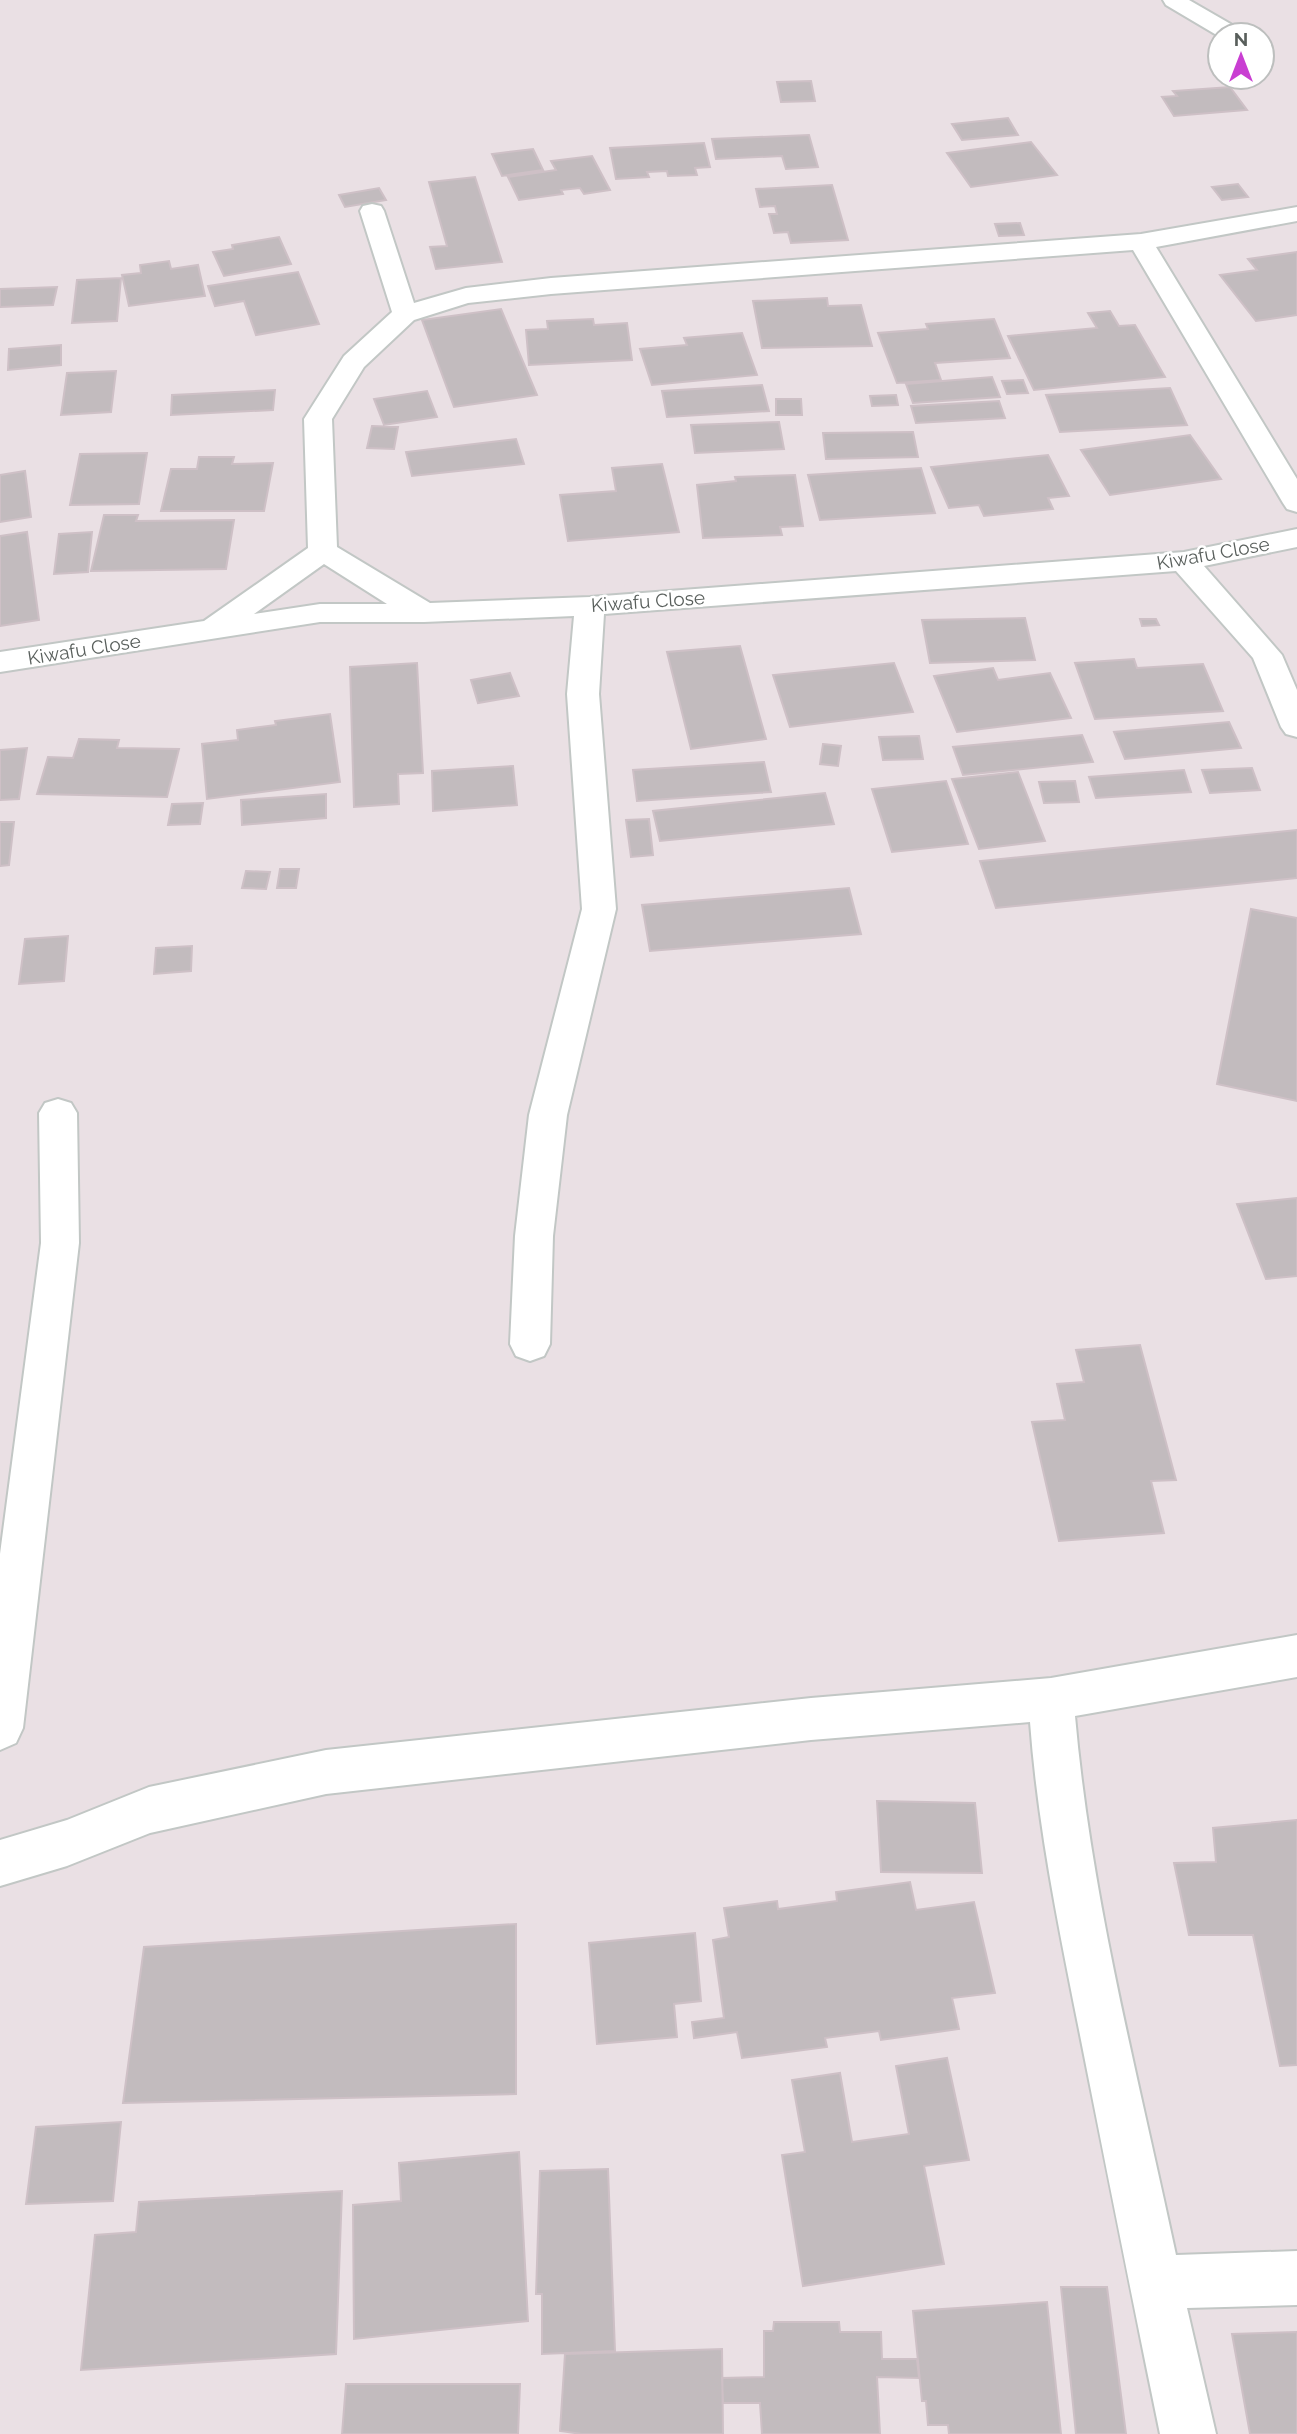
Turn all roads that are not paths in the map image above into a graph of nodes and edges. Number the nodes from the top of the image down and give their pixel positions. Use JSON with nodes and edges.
{"nodes":[{"id":1,"x":1174,"y":0,"type":"edge"},
{"id":2,"x":1209,"y":21,"type":"edge"},
{"id":3,"x":372,"y":211,"type":"dead end"},
{"id":4,"x":1297,"y":214,"type":"edge"},
{"id":5,"x":1141,"y":242,"type":"junction"},
{"id":6,"x":405,"y":314,"type":"junction"},
{"id":7,"x":1297,"y":503,"type":"edge"},
{"id":8,"x":1297,"y":538,"type":"edge"},
{"id":9,"x":323,"y":551,"type":"junction"},
{"id":10,"x":1184,"y":561,"type":"junction"},
{"id":11,"x":590,"y":606,"type":"junction"},
{"id":12,"x":424,"y":613,"type":"junction"},
{"id":13,"x":210,"y":630,"type":"junction"},
{"id":14,"x":0,"y":662,"type":"edge"},
{"id":15,"x":1297,"y":727,"type":"edge"},
{"id":16,"x":58,"y":1113,"type":"dead end"},
{"id":17,"x":530,"y":1344,"type":"dead end"},
{"id":18,"x":1297,"y":1656,"type":"edge"},
{"id":19,"x":1051,"y":1699,"type":"junction"},
{"id":20,"x":0,"y":1728,"type":"edge"},
{"id":21,"x":0,"y":1863,"type":"edge"},
{"id":22,"x":1297,"y":2278,"type":"edge"},
{"id":23,"x":1154,"y":2283,"type":"junction"},
{"id":24,"x":1188,"y":2434,"type":"edge"}],
"edges":[{"from":1,"to":2,"type":"street"},
{"from":3,"to":6,"type":"street"},
{"from":4,"to":5,"type":"street"},
{"from":5,"to":6,"type":"street"},
{"from":5,"to":7,"type":"street"},
{"from":6,"to":9,"type":"street"},
{"from":8,"to":10,"type":"street","name":"Kiwafu Close"},
{"from":9,"to":12,"type":"street"},
{"from":9,"to":13,"type":"street"},
{"from":10,"to":11,"type":"street","name":"Kiwafu Close"},
{"from":10,"to":15,"type":"street"},
{"from":11,"to":12,"type":"street","name":"Kiwafu Close"},
{"from":11,"to":17,"type":"street"},
{"from":12,"to":13,"type":"street","name":"Kiwafu Close"},
{"from":13,"to":14,"type":"street","name":"Kiwafu Close"},
{"from":16,"to":20,"type":"street"},
{"from":18,"to":19,"type":"street"},
{"from":19,"to":21,"type":"street"},
{"from":19,"to":23,"type":"street"},
{"from":22,"to":23,"type":"street"},
{"from":23,"to":24,"type":"street"}]}
